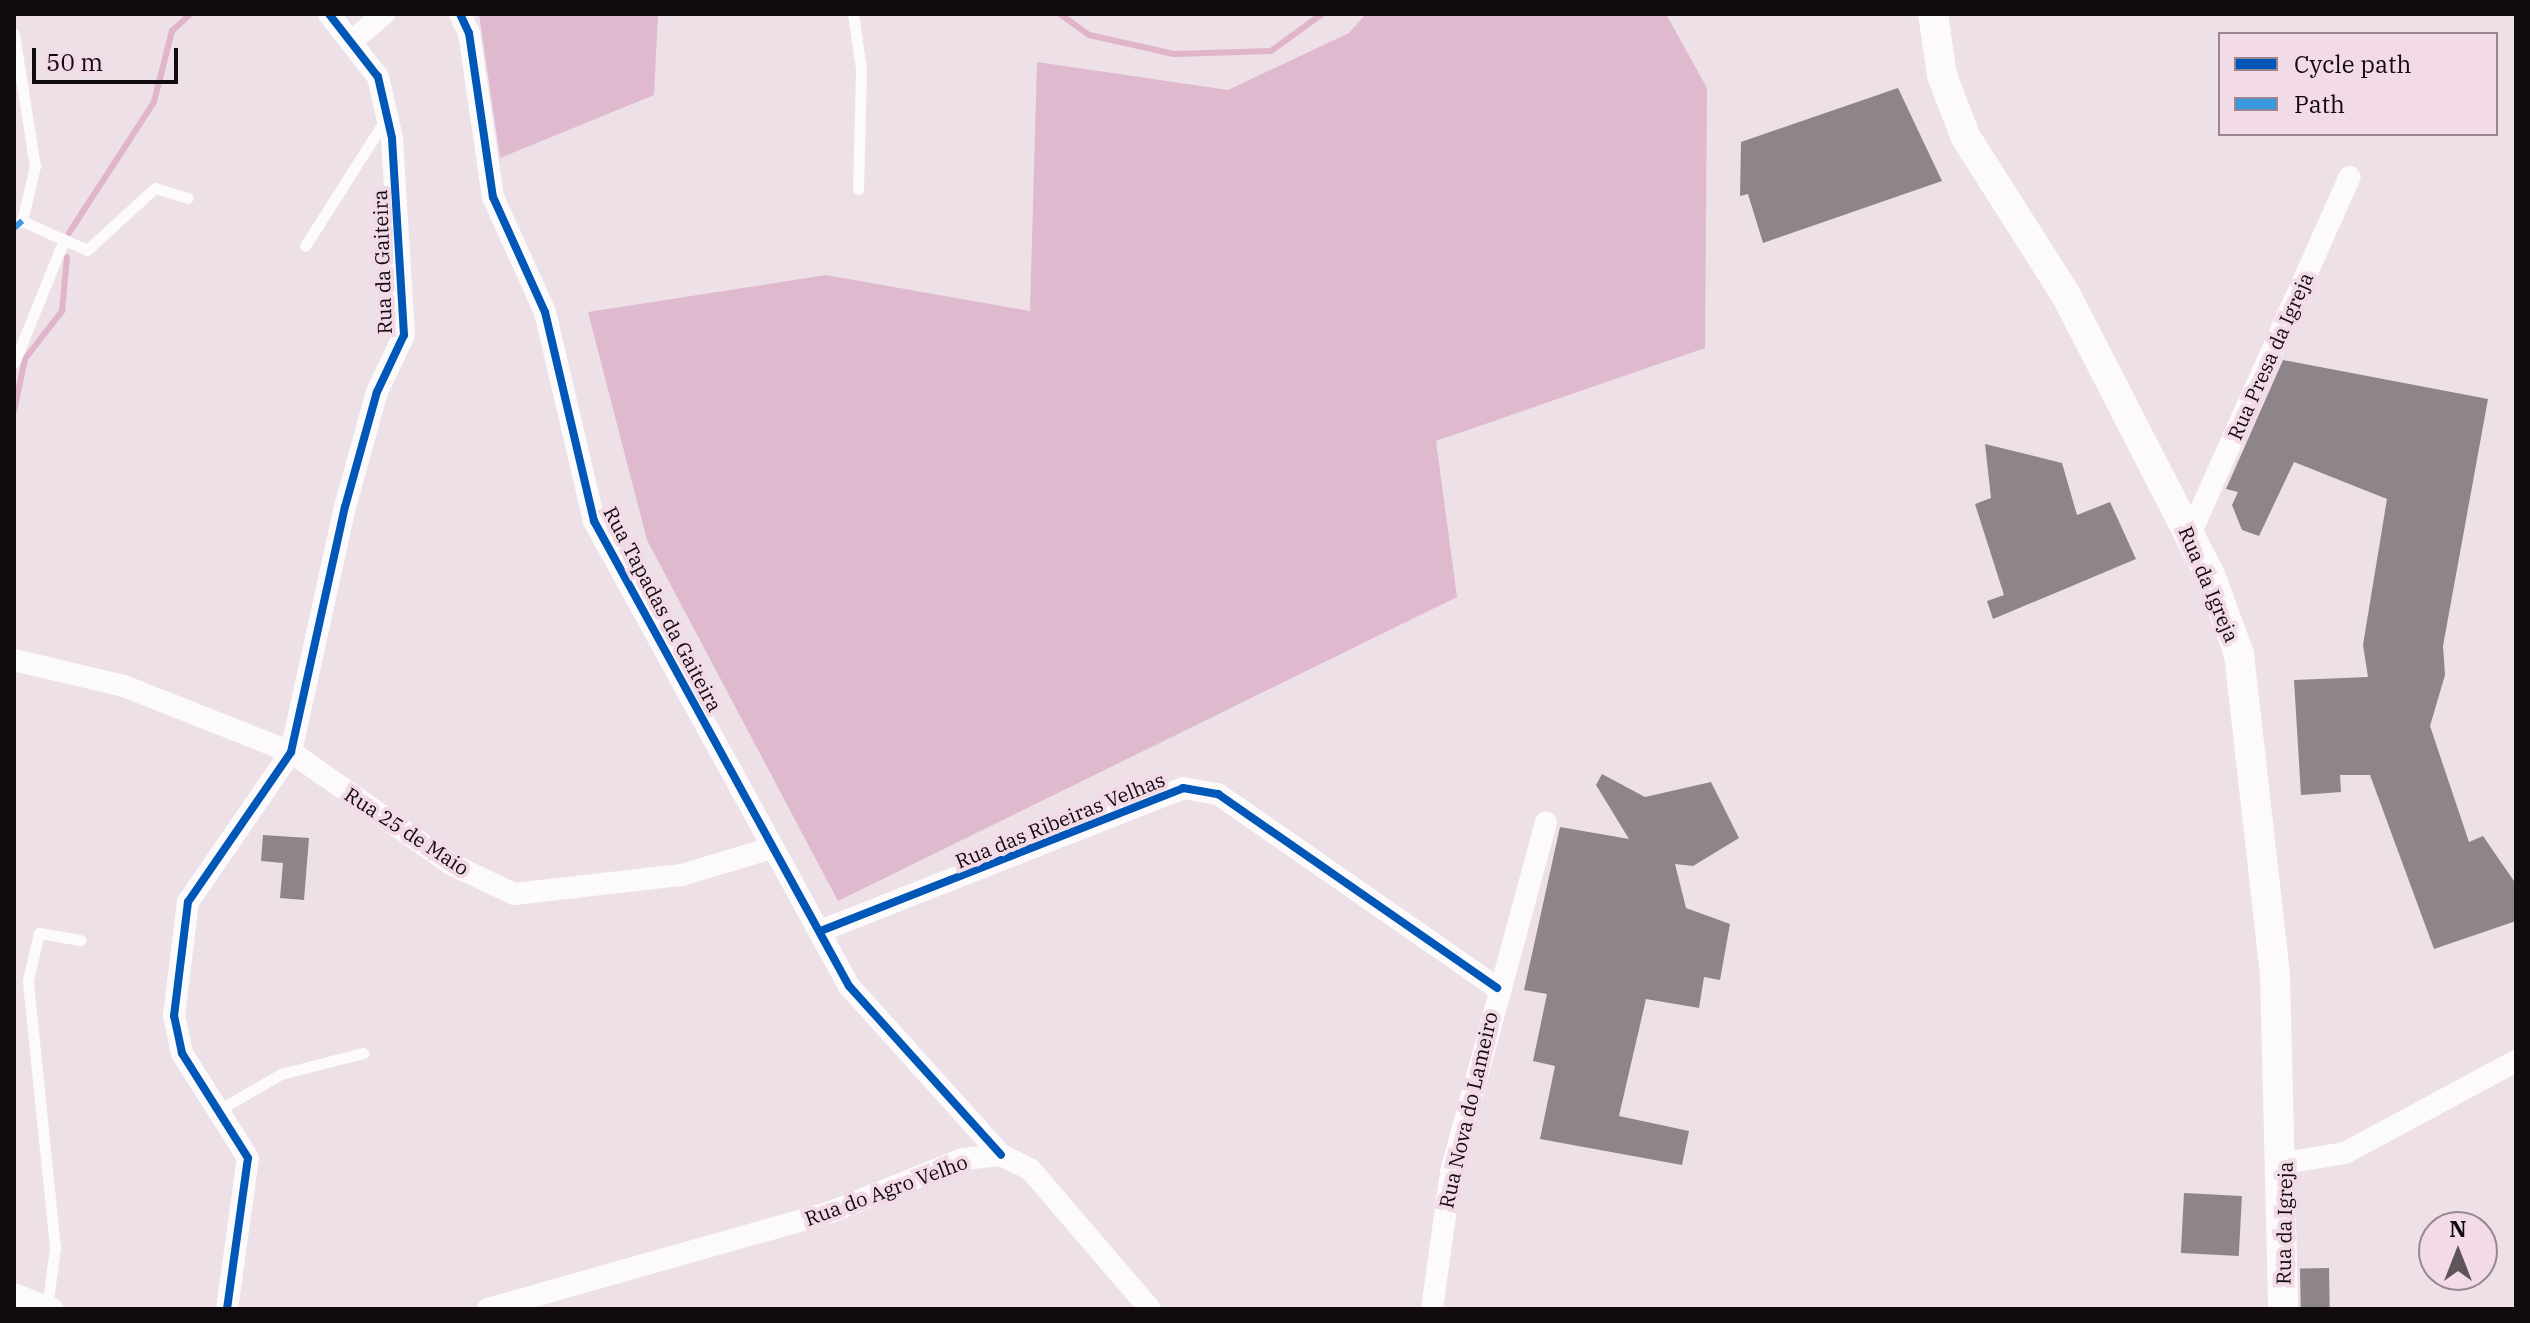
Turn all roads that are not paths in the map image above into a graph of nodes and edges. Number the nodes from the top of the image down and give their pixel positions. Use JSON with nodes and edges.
{"nodes":[{"id":1,"x":329,"y":14,"type":"edge"},
{"id":2,"x":384,"y":14,"type":"edge"},
{"id":3,"x":460,"y":14,"type":"edge"},
{"id":4,"x":853,"y":14,"type":"edge"},
{"id":5,"x":1933,"y":14,"type":"edge"},
{"id":6,"x":14,"y":34,"type":"edge"},
{"id":7,"x":352,"y":41,"type":"junction"},
{"id":8,"x":387,"y":116,"type":"junction"},
{"id":9,"x":2350,"y":177,"type":"dead end"},
{"id":10,"x":858,"y":189,"type":"dead end"},
{"id":11,"x":187,"y":198,"type":"dead end"},
{"id":12,"x":64,"y":240,"type":"junction"},
{"id":13,"x":305,"y":246,"type":"dead end"},
{"id":14,"x":14,"y":363,"type":"edge"},
{"id":15,"x":2190,"y":534,"type":"junction"},
{"id":16,"x":14,"y":660,"type":"edge"},
{"id":17,"x":291,"y":752,"type":"junction"},
{"id":18,"x":1546,"y":823,"type":"dead end"},
{"id":19,"x":768,"y":849,"type":"junction"},
{"id":20,"x":823,"y":930,"type":"junction"},
{"id":21,"x":80,"y":940,"type":"dead end"},
{"id":22,"x":1497,"y":988,"type":"junction"},
{"id":23,"x":363,"y":1053,"type":"dead end"},
{"id":24,"x":2516,"y":1061,"type":"edge"},
{"id":25,"x":222,"y":1108,"type":"junction"},
{"id":26,"x":1001,"y":1155,"type":"junction"},
{"id":27,"x":2285,"y":1163,"type":"junction"},
{"id":28,"x":14,"y":1294,"type":"edge"},
{"id":29,"x":50,"y":1308,"type":"edge"},
{"id":30,"x":227,"y":1309,"type":"edge"},
{"id":31,"x":488,"y":1309,"type":"edge"},
{"id":32,"x":1150,"y":1309,"type":"edge"},
{"id":33,"x":1432,"y":1309,"type":"edge"},
{"id":34,"x":2283,"y":1309,"type":"edge"}],
"edges":[{"from":1,"to":7,"type":"street","name":"Rua da Gaiteira"},
{"from":2,"to":7,"type":"street"},
{"from":3,"to":19,"type":"street","name":"Rua Tapadas da Gaiteira"},
{"from":4,"to":10,"type":"lane"},
{"from":5,"to":15,"type":"main road","name":"Rua da Igreja"},
{"from":6,"to":12,"type":"lane"},
{"from":7,"to":8,"type":"street","name":"Rua da Gaiteira"},
{"from":8,"to":13,"type":"lane"},
{"from":8,"to":17,"type":"street","name":"Rua da Gaiteira"},
{"from":9,"to":15,"type":"street","name":"Rua Presa da Igreja"},
{"from":11,"to":12,"type":"lane"},
{"from":12,"to":14,"type":"lane"},
{"from":15,"to":27,"type":"main road","name":"Rua da Igreja"},
{"from":16,"to":17,"type":"street","name":"Rua 25 de Maio"},
{"from":17,"to":19,"type":"street","name":"Rua 25 de Maio"},
{"from":17,"to":25,"type":"street"},
{"from":18,"to":22,"type":"street","name":"Rua Nova do Lameiro"},
{"from":19,"to":20,"type":"street","name":"Rua Tapadas da Gaiteira"},
{"from":20,"to":22,"type":"street","name":"Rua das Ribeiras Velhas"},
{"from":20,"to":26,"type":"street","name":"Rua Tapadas da Gaiteira"},
{"from":21,"to":29,"type":"lane"},
{"from":22,"to":33,"type":"street","name":"Rua Nova do Lameiro"},
{"from":23,"to":25,"type":"lane"},
{"from":24,"to":27,"type":"street"},
{"from":25,"to":30,"type":"street"},
{"from":26,"to":31,"type":"street","name":"Rua do Agro Velho"},
{"from":26,"to":32,"type":"street"},
{"from":27,"to":34,"type":"main road","name":"Rua da Igreja"},
{"from":28,"to":29,"type":"street"}]}
